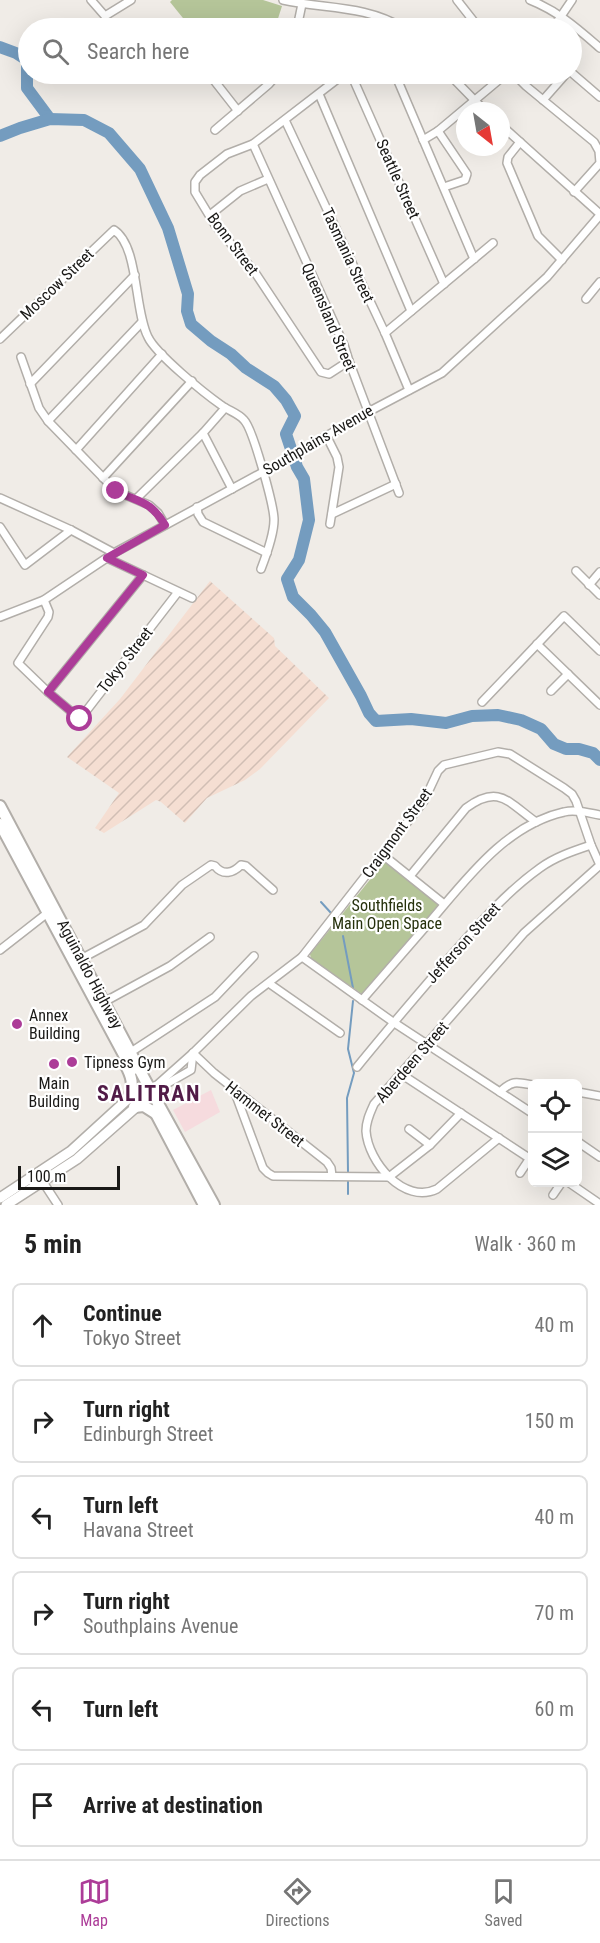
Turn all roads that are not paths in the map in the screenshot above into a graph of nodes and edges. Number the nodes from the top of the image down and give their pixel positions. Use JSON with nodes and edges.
{"nodes":[{"id":1,"x":91,"y":0,"type":"edge"},
{"id":2,"x":131,"y":0,"type":"edge"},
{"id":3,"x":283,"y":0,"type":"edge"},
{"id":4,"x":457,"y":0,"type":"edge"},
{"id":5,"x":530,"y":0,"type":"edge"},
{"id":6,"x":572,"y":0,"type":"edge"},
{"id":7,"x":302,"y":4,"type":"junction"},
{"id":8,"x":563,"y":16,"type":"junction"},
{"id":9,"x":299,"y":18,"type":"edge"},
{"id":10,"x":382,"y":18,"type":"edge"},
{"id":11,"x":471,"y":18,"type":"edge"},
{"id":12,"x":565,"y":18,"type":"edge"},
{"id":13,"x":582,"y":32,"type":"edge"},
{"id":14,"x":600,"y":48,"type":"edge"},
{"id":15,"x":582,"y":82,"type":"edge"},
{"id":16,"x":217,"y":84,"type":"edge"},
{"id":17,"x":269,"y":84,"type":"edge"},
{"id":18,"x":332,"y":84,"type":"edge"},
{"id":19,"x":355,"y":84,"type":"edge"},
{"id":20,"x":399,"y":84,"type":"edge"},
{"id":21,"x":458,"y":84,"type":"edge"},
{"id":22,"x":494,"y":84,"type":"edge"},
{"id":23,"x":525,"y":84,"type":"edge"},
{"id":24,"x":557,"y":84,"type":"edge"},
{"id":25,"x":319,"y":94,"type":"junction"},
{"id":26,"x":600,"y":97,"type":"edge"},
{"id":27,"x":543,"y":100,"type":"junction"},
{"id":28,"x":474,"y":101,"type":"junction"},
{"id":29,"x":238,"y":111,"type":"junction"},
{"id":30,"x":285,"y":120,"type":"junction"},
{"id":31,"x":215,"y":130,"type":"dead end"},
{"id":32,"x":438,"y":131,"type":"junction"},
{"id":33,"x":510,"y":134,"type":"edge"},
{"id":34,"x":423,"y":140,"type":"junction"},
{"id":35,"x":519,"y":142,"type":"junction"},
{"id":36,"x":253,"y":144,"type":"junction"},
{"id":37,"x":600,"y":163,"type":"edge"},
{"id":38,"x":268,"y":179,"type":"junction"},
{"id":39,"x":444,"y":187,"type":"junction"},
{"id":40,"x":574,"y":192,"type":"junction"},
{"id":41,"x":600,"y":214,"type":"edge"},
{"id":42,"x":210,"y":215,"type":"junction"},
{"id":43,"x":493,"y":243,"type":"dead end"},
{"id":44,"x":474,"y":259,"type":"junction"},
{"id":45,"x":562,"y":260,"type":"junction"},
{"id":46,"x":135,"y":275,"type":"junction"},
{"id":47,"x":600,"y":282,"type":"edge"},
{"id":48,"x":444,"y":284,"type":"junction"},
{"id":49,"x":586,"y":298,"type":"dead end"},
{"id":50,"x":411,"y":312,"type":"junction"},
{"id":51,"x":142,"y":322,"type":"junction"},
{"id":52,"x":385,"y":333,"type":"junction"},
{"id":53,"x":0,"y":339,"type":"edge"},
{"id":54,"x":162,"y":354,"type":"junction"},
{"id":55,"x":21,"y":357,"type":"dead end"},
{"id":56,"x":349,"y":361,"type":"junction"},
{"id":57,"x":192,"y":381,"type":"junction"},
{"id":58,"x":30,"y":384,"type":"junction"},
{"id":59,"x":409,"y":390,"type":"junction"},
{"id":60,"x":225,"y":408,"type":"junction"},
{"id":61,"x":368,"y":412,"type":"junction"},
{"id":62,"x":48,"y":421,"type":"junction"},
{"id":63,"x":203,"y":433,"type":"junction"},
{"id":64,"x":326,"y":435,"type":"junction"},
{"id":65,"x":76,"y":450,"type":"junction"},
{"id":66,"x":263,"y":472,"type":"junction"},
{"id":67,"x":103,"y":478,"type":"junction"},
{"id":68,"x":396,"y":484,"type":"junction"},
{"id":69,"x":232,"y":489,"type":"junction"},
{"id":70,"x":399,"y":493,"type":"dead end"},
{"id":71,"x":0,"y":498,"type":"edge"},
{"id":72,"x":136,"y":499,"type":"junction"},
{"id":73,"x":197,"y":507,"type":"junction"},
{"id":74,"x":332,"y":514,"type":"junction"},
{"id":75,"x":330,"y":524,"type":"dead end"},
{"id":76,"x":165,"y":525,"type":"junction"},
{"id":77,"x":0,"y":527,"type":"edge"},
{"id":78,"x":71,"y":530,"type":"junction"},
{"id":79,"x":114,"y":553,"type":"junction"},
{"id":80,"x":267,"y":553,"type":"junction"},
{"id":81,"x":107,"y":558,"type":"junction"},
{"id":82,"x":261,"y":569,"type":"dead end"},
{"id":83,"x":576,"y":571,"type":"dead end"},
{"id":84,"x":600,"y":572,"type":"edge"},
{"id":85,"x":143,"y":575,"type":"junction"},
{"id":86,"x":589,"y":585,"type":"junction"},
{"id":87,"x":178,"y":592,"type":"junction"},
{"id":88,"x":600,"y":595,"type":"edge"},
{"id":89,"x":192,"y":598,"type":"dead end"},
{"id":90,"x":44,"y":600,"type":"junction"},
{"id":91,"x":0,"y":617,"type":"edge"},
{"id":92,"x":537,"y":644,"type":"junction"},
{"id":93,"x":600,"y":651,"type":"edge"},
{"id":94,"x":568,"y":674,"type":"junction"},
{"id":95,"x":551,"y":691,"type":"dead end"},
{"id":96,"x":48,"y":692,"type":"junction"},
{"id":97,"x":482,"y":702,"type":"dead end"},
{"id":98,"x":600,"y":705,"type":"edge"},
{"id":99,"x":0,"y":806,"type":"edge"},
{"id":100,"x":580,"y":812,"type":"junction"},
{"id":101,"x":599,"y":815,"type":"edge"},
{"id":102,"x":536,"y":822,"type":"junction"},
{"id":103,"x":0,"y":824,"type":"edge"},
{"id":104,"x":591,"y":845,"type":"junction"},
{"id":105,"x":383,"y":855,"type":"junction"},
{"id":106,"x":600,"y":865,"type":"edge"},
{"id":107,"x":410,"y":876,"type":"junction"},
{"id":108,"x":273,"y":890,"type":"dead end"},
{"id":109,"x":444,"y":904,"type":"junction"},
{"id":110,"x":51,"y":910,"type":"junction"},
{"id":111,"x":210,"y":938,"type":"dead end"},
{"id":112,"x":0,"y":950,"type":"edge"},
{"id":113,"x":254,"y":956,"type":"dead end"},
{"id":114,"x":302,"y":957,"type":"junction"},
{"id":115,"x":78,"y":960,"type":"junction"},
{"id":116,"x":270,"y":984,"type":"junction"},
{"id":117,"x":362,"y":1000,"type":"junction"},
{"id":118,"x":104,"y":1002,"type":"junction"},
{"id":119,"x":393,"y":1022,"type":"junction"},
{"id":120,"x":340,"y":1033,"type":"dead end"},
{"id":121,"x":112,"y":1034,"type":"junction"},
{"id":122,"x":427,"y":1045,"type":"junction"},
{"id":123,"x":131,"y":1052,"type":"junction"},
{"id":124,"x":194,"y":1053,"type":"junction"},
{"id":125,"x":357,"y":1067,"type":"dead end"},
{"id":126,"x":401,"y":1074,"type":"junction"},
{"id":127,"x":528,"y":1084,"type":"edge"},
{"id":128,"x":234,"y":1090,"type":"junction"},
{"id":129,"x":148,"y":1092,"type":"junction"},
{"id":130,"x":500,"y":1092,"type":"junction"},
{"id":131,"x":582,"y":1093,"type":"edge"},
{"id":132,"x":600,"y":1096,"type":"edge"},
{"id":133,"x":131,"y":1103,"type":"junction"},
{"id":134,"x":528,"y":1110,"type":"edge"},
{"id":135,"x":155,"y":1113,"type":"junction"},
{"id":136,"x":461,"y":1113,"type":"junction"},
{"id":137,"x":409,"y":1129,"type":"dead end"},
{"id":138,"x":499,"y":1138,"type":"junction"},
{"id":139,"x":430,"y":1145,"type":"junction"},
{"id":140,"x":582,"y":1145,"type":"edge"},
{"id":141,"x":528,"y":1157,"type":"edge"},
{"id":142,"x":600,"y":1157,"type":"edge"},
{"id":143,"x":528,"y":1163,"type":"edge"},
{"id":144,"x":520,"y":1173,"type":"dead end"},
{"id":145,"x":332,"y":1176,"type":"junction"},
{"id":146,"x":389,"y":1177,"type":"junction"},
{"id":147,"x":40,"y":1179,"type":"junction"},
{"id":148,"x":559,"y":1187,"type":"edge"},
{"id":149,"x":575,"y":1187,"type":"edge"},
{"id":150,"x":553,"y":1195,"type":"dead end"},
{"id":151,"x":4,"y":1199,"type":"edge"},
{"id":152,"x":600,"y":1204,"type":"edge"},
{"id":153,"x":58,"y":1205,"type":"edge"},
{"id":154,"x":204,"y":1205,"type":"edge"},
{"id":155,"x":214,"y":1205,"type":"edge"}],
"edges":[{"from":1,"to":2,"type":"street"},
{"from":3,"to":7,"type":"street"},
{"from":4,"to":11,"type":"street"},
{"from":5,"to":8,"type":"street"},
{"from":6,"to":8,"type":"street"},
{"from":7,"to":9,"type":"street"},
{"from":7,"to":10,"type":"street"},
{"from":8,"to":12,"type":"street"},
{"from":13,"to":14,"type":"street"},
{"from":15,"to":26,"type":"street"},
{"from":16,"to":29,"type":"street"},
{"from":17,"to":29,"type":"street"},
{"from":18,"to":25,"type":"street","name":"Bonn Street"},
{"from":19,"to":48,"type":"street","name":"Seattle Street"},
{"from":20,"to":34,"type":"street"},
{"from":21,"to":28,"type":"street"},
{"from":22,"to":28,"type":"street"},
{"from":23,"to":27,"type":"street"},
{"from":24,"to":27,"type":"street"},
{"from":25,"to":30,"type":"street","name":"Bonn Street"},
{"from":25,"to":50,"type":"street"},
{"from":27,"to":37,"type":"street"},
{"from":28,"to":32,"type":"street"},
{"from":29,"to":31,"type":"street"},
{"from":30,"to":36,"type":"street","name":"Bonn Street"},
{"from":30,"to":52,"type":"street","name":"Tasmania Street"},
{"from":32,"to":34,"type":"street"},
{"from":32,"to":39,"type":"street"},
{"from":33,"to":35,"type":"street"},
{"from":34,"to":39,"type":"street"},
{"from":35,"to":40,"type":"street"},
{"from":35,"to":45,"type":"street"},
{"from":36,"to":38,"type":"street","name":"Queensland Street"},
{"from":36,"to":42,"type":"street","name":"Bonn Street"},
{"from":37,"to":40,"type":"street"},
{"from":38,"to":42,"type":"street"},
{"from":38,"to":56,"type":"street","name":"Queensland Street"},
{"from":39,"to":44,"type":"street"},
{"from":40,"to":41,"type":"street"},
{"from":41,"to":45,"type":"street","name":"Southplains Avenue"},
{"from":42,"to":56,"type":"street","name":"Bonn Street"},
{"from":43,"to":44,"type":"street"},
{"from":44,"to":48,"type":"street"},
{"from":45,"to":59,"type":"street","name":"Southplains Avenue"},
{"from":46,"to":51,"type":"street"},
{"from":46,"to":53,"type":"street","name":"Moscow Street"},
{"from":46,"to":58,"type":"street"},
{"from":47,"to":49,"type":"street"},
{"from":48,"to":50,"type":"street"},
{"from":50,"to":52,"type":"street"},
{"from":51,"to":54,"type":"street"},
{"from":51,"to":62,"type":"street"},
{"from":52,"to":59,"type":"street","name":"Tasmania Street"},
{"from":54,"to":57,"type":"street"},
{"from":54,"to":65,"type":"street"},
{"from":55,"to":58,"type":"street"},
{"from":56,"to":61,"type":"street","name":"Queensland Street"},
{"from":57,"to":60,"type":"street"},
{"from":57,"to":67,"type":"street"},
{"from":58,"to":62,"type":"street"},
{"from":59,"to":61,"type":"street","name":"Southplains Avenue"},
{"from":60,"to":63,"type":"street"},
{"from":60,"to":66,"type":"street"},
{"from":61,"to":64,"type":"street","name":"Southplains Avenue"},
{"from":61,"to":68,"type":"street","name":"Queensland Street"},
{"from":62,"to":65,"type":"street"},
{"from":63,"to":69,"type":"street"},
{"from":63,"to":72,"type":"street"},
{"from":64,"to":66,"type":"street","name":"Southplains Avenue"},
{"from":64,"to":74,"type":"street"},
{"from":65,"to":67,"type":"street"},
{"from":66,"to":69,"type":"street","name":"Southplains Avenue"},
{"from":66,"to":80,"type":"street"},
{"from":67,"to":72,"type":"street"},
{"from":68,"to":70,"type":"street","name":"Queensland Street"},
{"from":68,"to":74,"type":"street"},
{"from":69,"to":73,"type":"street","name":"Southplains Avenue"},
{"from":71,"to":78,"type":"street"},
{"from":72,"to":76,"type":"street"},
{"from":73,"to":76,"type":"street","name":"Southplains Avenue"},
{"from":73,"to":80,"type":"street"},
{"from":74,"to":75,"type":"street"},
{"from":76,"to":79,"type":"street","name":"Southplains Avenue"},
{"from":77,"to":78,"type":"street"},
{"from":78,"to":79,"type":"street"},
{"from":79,"to":81,"type":"street","name":"Southplains Avenue"},
{"from":80,"to":82,"type":"street"},
{"from":81,"to":85,"type":"street"},
{"from":81,"to":90,"type":"street","name":"Southplains Avenue"},
{"from":83,"to":86,"type":"street"},
{"from":84,"to":86,"type":"street"},
{"from":85,"to":87,"type":"street"},
{"from":85,"to":96,"type":"street"},
{"from":86,"to":88,"type":"street"},
{"from":87,"to":89,"type":"street"},
{"from":87,"to":96,"type":"street","name":"Tokyo Street"},
{"from":90,"to":91,"type":"street","name":"Southplains Avenue"},
{"from":90,"to":96,"type":"street","name":"Tokyo Street"},
{"from":92,"to":93,"type":"street"},
{"from":92,"to":94,"type":"street"},
{"from":92,"to":97,"type":"street"},
{"from":94,"to":95,"type":"street"},
{"from":94,"to":98,"type":"street"},
{"from":99,"to":110,"type":"highway","name":"Aguinaldo Highway"},
{"from":100,"to":101,"type":"street"},
{"from":100,"to":102,"type":"street"},
{"from":100,"to":104,"type":"street","name":"Craigmont Street"},
{"from":100,"to":105,"type":"street","name":"Craigmont Street"},
{"from":102,"to":107,"type":"street"},
{"from":102,"to":109,"type":"street"},
{"from":103,"to":110,"type":"highway","name":"Aguinaldo Highway"},
{"from":104,"to":106,"type":"street","name":"Craigmont Street"},
{"from":104,"to":119,"type":"street","name":"Jefferson Street"},
{"from":105,"to":107,"type":"street"},
{"from":105,"to":114,"type":"street","name":"Craigmont Street"},
{"from":106,"to":122,"type":"street","name":"Aberdeen Street"},
{"from":107,"to":109,"type":"street"},
{"from":108,"to":115,"type":"street"},
{"from":109,"to":117,"type":"street"},
{"from":110,"to":112,"type":"street"},
{"from":110,"to":115,"type":"highway","name":"Aguinaldo Highway"},
{"from":111,"to":118,"type":"street"},
{"from":113,"to":123,"type":"street"},
{"from":114,"to":116,"type":"street","name":"Craigmont Street"},
{"from":114,"to":117,"type":"street"},
{"from":115,"to":118,"type":"highway","name":"Aguinaldo Highway"},
{"from":115,"to":121,"type":"highway","name":"Aguinaldo Highway"},
{"from":116,"to":120,"type":"street"},
{"from":116,"to":124,"type":"street","name":"Craigmont Street"},
{"from":117,"to":119,"type":"street"},
{"from":118,"to":123,"type":"highway","name":"Aguinaldo Highway"},
{"from":119,"to":122,"type":"street"},
{"from":119,"to":125,"type":"street","name":"Jefferson Street"},
{"from":121,"to":129,"type":"highway","name":"Aguinaldo Highway"},
{"from":121,"to":133,"type":"highway"},
{"from":122,"to":126,"type":"street","name":"Aberdeen Street"},
{"from":122,"to":130,"type":"street"},
{"from":123,"to":129,"type":"highway","name":"Aguinaldo Highway"},
{"from":124,"to":128,"type":"street","name":"Hammet Street"},
{"from":124,"to":129,"type":"street","name":"Craigmont Street"},
{"from":124,"to":129,"type":"street","name":"Craigmont Street"},
{"from":126,"to":136,"type":"street"},
{"from":126,"to":146,"type":"street","name":"Aberdeen Street"},
{"from":127,"to":130,"type":"street"},
{"from":128,"to":145,"type":"street","name":"Hammet Street"},
{"from":128,"to":145,"type":"street"},
{"from":129,"to":133,"type":"main road"},
{"from":129,"to":135,"type":"highway","name":"Aguinaldo Highway"},
{"from":129,"to":155,"type":"highway","name":"Aguinaldo Highway"},
{"from":130,"to":134,"type":"street"},
{"from":131,"to":132,"type":"street"},
{"from":133,"to":135,"type":"highway"},
{"from":133,"to":147,"type":"main road"},
{"from":135,"to":154,"type":"highway","name":"Aguinaldo Highway"},
{"from":136,"to":138,"type":"street"},
{"from":136,"to":139,"type":"street"},
{"from":137,"to":139,"type":"street"},
{"from":138,"to":141,"type":"street"},
{"from":138,"to":146,"type":"street","name":"Aberdeen Street"},
{"from":139,"to":146,"type":"street"},
{"from":140,"to":142,"type":"street"},
{"from":143,"to":144,"type":"street"},
{"from":145,"to":146,"type":"street"},
{"from":147,"to":151,"type":"main road"},
{"from":147,"to":153,"type":"street"},
{"from":148,"to":150,"type":"street"},
{"from":149,"to":152,"type":"street"}]}
